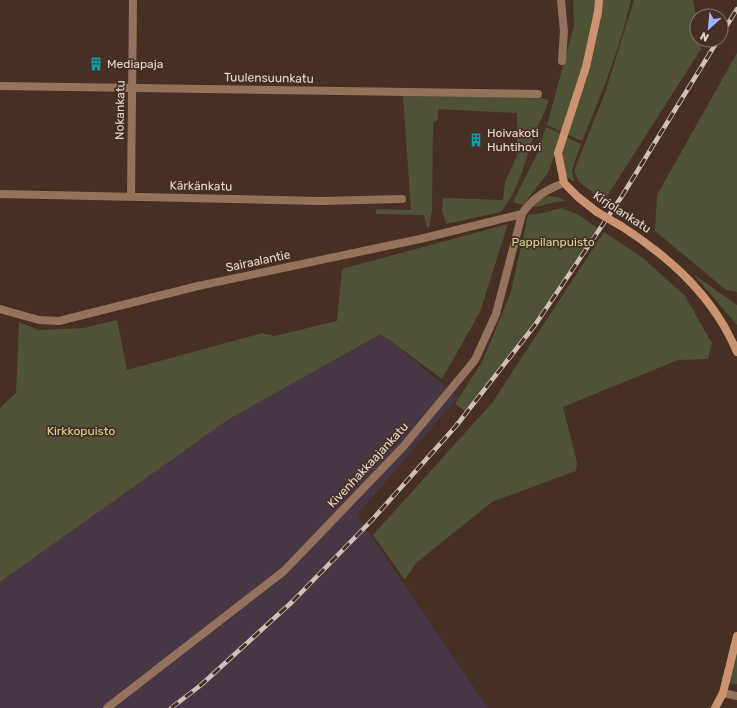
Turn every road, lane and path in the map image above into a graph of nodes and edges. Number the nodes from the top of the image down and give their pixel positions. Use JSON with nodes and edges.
{"nodes":[{"id":1,"x":134,"y":0,"type":"edge"},
{"id":2,"x":561,"y":0,"type":"edge"},
{"id":3,"x":599,"y":0,"type":"edge"},
{"id":4,"x":562,"y":61,"type":"dead end"},
{"id":5,"x":0,"y":86,"type":"edge"},
{"id":6,"x":132,"y":88,"type":"junction"},
{"id":7,"x":538,"y":94,"type":"dead end"},
{"id":8,"x":564,"y":183,"type":"junction"},
{"id":9,"x":0,"y":194,"type":"edge"},
{"id":10,"x":131,"y":196,"type":"junction"},
{"id":11,"x":402,"y":199,"type":"dead end"},
{"id":12,"x":522,"y":214,"type":"junction"},
{"id":13,"x":0,"y":309,"type":"edge"},
{"id":14,"x":737,"y":352,"type":"edge"},
{"id":15,"x":737,"y":636,"type":"edge"},
{"id":16,"x":723,"y":693,"type":"junction"},
{"id":17,"x":737,"y":696,"type":"edge"},
{"id":18,"x":107,"y":708,"type":"edge"},
{"id":19,"x":715,"y":708,"type":"edge"}],
"edges":[{"from":1,"to":6,"type":"street","name":"Nokankatu"},
{"from":2,"to":4,"type":"street"},
{"from":3,"to":8,"type":"main road"},
{"from":5,"to":6,"type":"street","name":"Tuulensuunkatu"},
{"from":6,"to":7,"type":"street","name":"Tuulensuunkatu"},
{"from":6,"to":10,"type":"street","name":"Nokankatu"},
{"from":8,"to":12,"type":"street","name":"Kivenhakkaajankatu"},
{"from":8,"to":14,"type":"main road","name":"Kirjolankatu","bridge":true},
{"from":9,"to":10,"type":"street","name":"Kärkänkatu"},
{"from":10,"to":11,"type":"street","name":"Kärkänkatu"},
{"from":12,"to":13,"type":"street","name":"Sairaalantie"},
{"from":12,"to":18,"type":"street","name":"Kivenhakkaajankatu"},
{"from":15,"to":16,"type":"main road"},
{"from":16,"to":17,"type":"street"},
{"from":16,"to":19,"type":"main road"}]}
